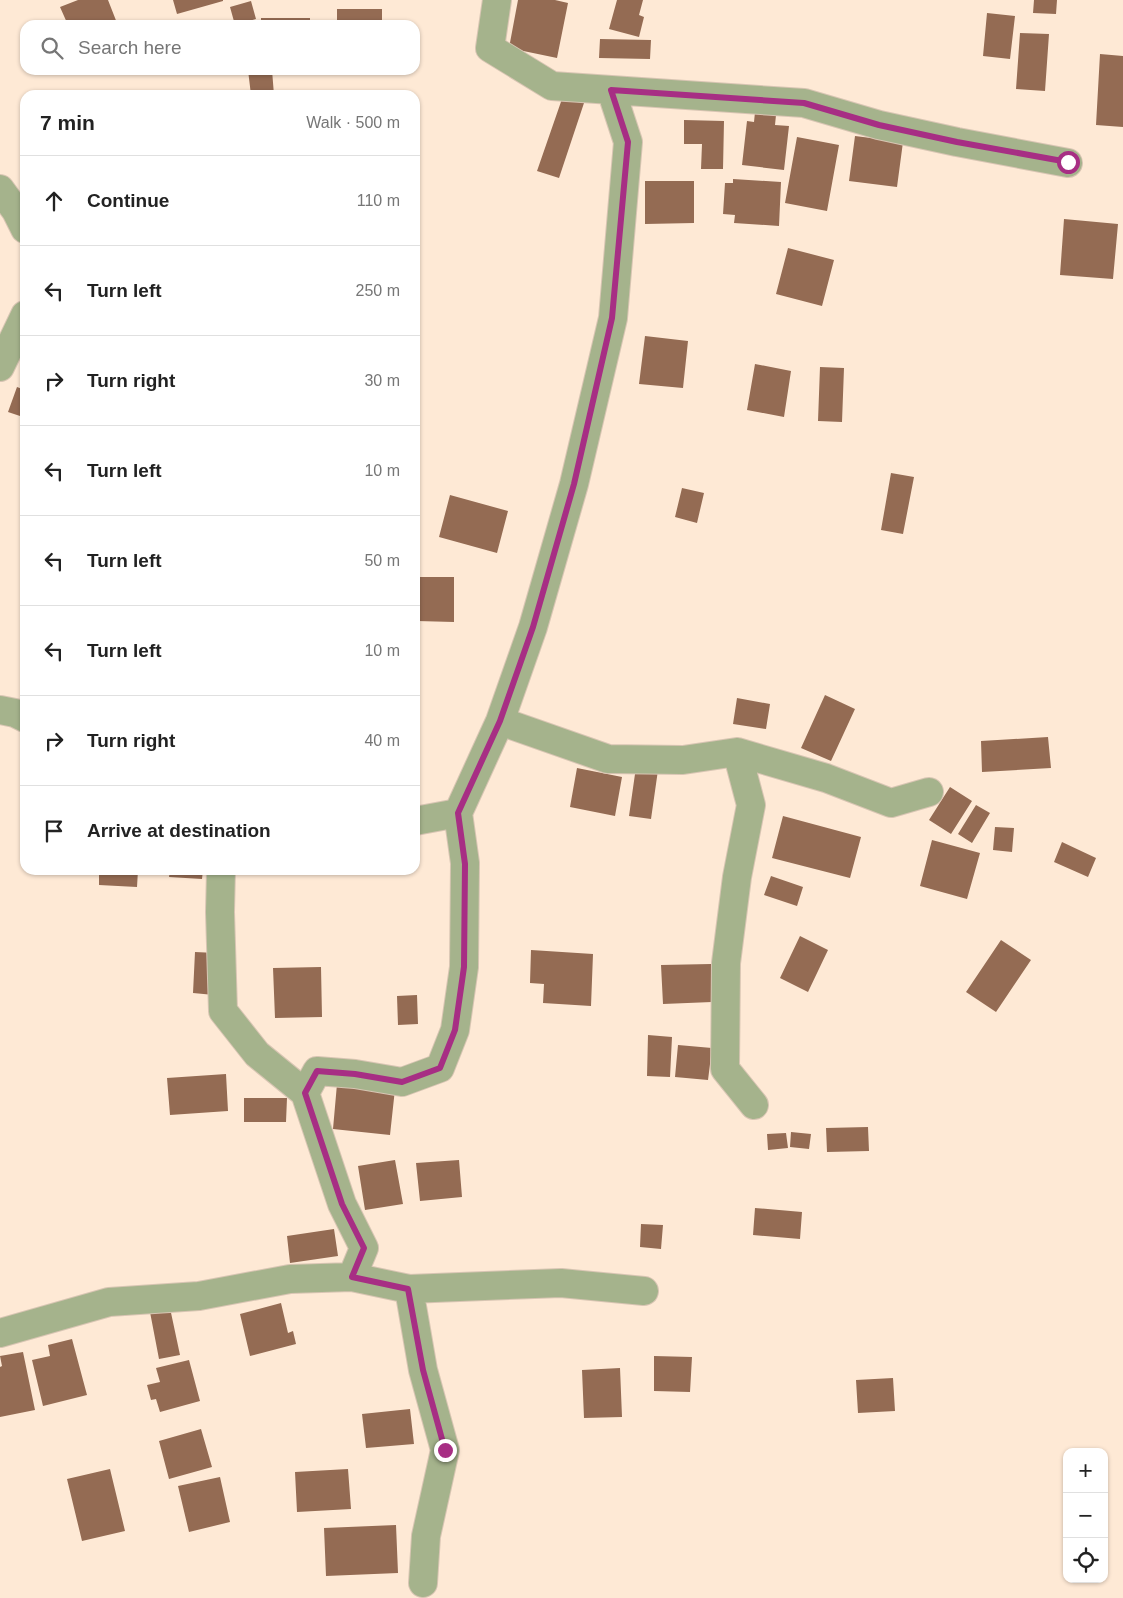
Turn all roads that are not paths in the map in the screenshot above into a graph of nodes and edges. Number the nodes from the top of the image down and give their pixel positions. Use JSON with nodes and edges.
{"nodes":[{"id":1,"x":497,"y":0,"type":"edge"},
{"id":2,"x":611,"y":90,"type":"junction"},
{"id":3,"x":1068,"y":162,"type":"dead end"},
{"id":4,"x":0,"y":189,"type":"edge"},
{"id":5,"x":20,"y":218,"type":"edge"},
{"id":6,"x":20,"y":325,"type":"edge"},
{"id":7,"x":0,"y":367,"type":"edge"},
{"id":8,"x":0,"y":710,"type":"edge"},
{"id":9,"x":20,"y":716,"type":"edge"},
{"id":10,"x":500,"y":721,"type":"junction"},
{"id":11,"x":737,"y":752,"type":"junction"},
{"id":12,"x":929,"y":792,"type":"dead end"},
{"id":13,"x":458,"y":813,"type":"junction"},
{"id":14,"x":420,"y":820,"type":"edge"},
{"id":15,"x":221,"y":875,"type":"edge"},
{"id":16,"x":305,"y":1093,"type":"junction"},
{"id":17,"x":754,"y":1105,"type":"dead end"},
{"id":18,"x":352,"y":1277,"type":"junction"},
{"id":19,"x":408,"y":1289,"type":"junction"},
{"id":20,"x":644,"y":1291,"type":"dead end"},
{"id":21,"x":0,"y":1333,"type":"edge"},
{"id":22,"x":422,"y":1583,"type":"dead end"}],
"edges":[{"from":1,"to":2,"type":"street"},
{"from":2,"to":3,"type":"street"},
{"from":2,"to":10,"type":"street"},
{"from":4,"to":5,"type":"street"},
{"from":6,"to":7,"type":"street"},
{"from":8,"to":9,"type":"street"},
{"from":10,"to":11,"type":"street"},
{"from":10,"to":13,"type":"street"},
{"from":11,"to":12,"type":"street"},
{"from":11,"to":17,"type":"street"},
{"from":13,"to":14,"type":"street"},
{"from":13,"to":16,"type":"street"},
{"from":15,"to":16,"type":"street"},
{"from":16,"to":18,"type":"street"},
{"from":18,"to":19,"type":"street"},
{"from":18,"to":21,"type":"street"},
{"from":19,"to":20,"type":"street"},
{"from":19,"to":22,"type":"street"}]}
